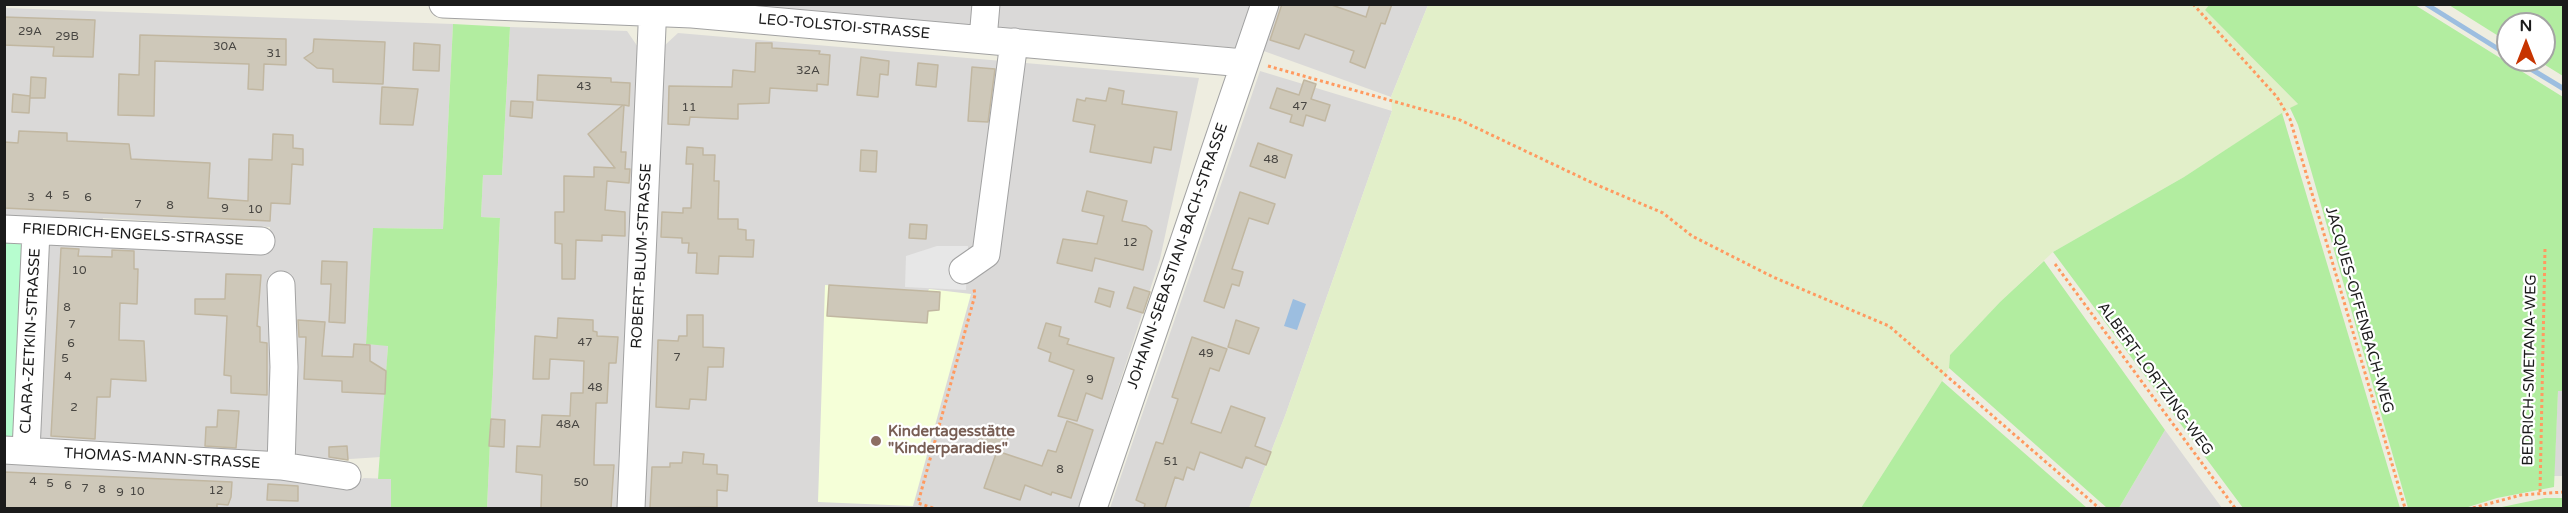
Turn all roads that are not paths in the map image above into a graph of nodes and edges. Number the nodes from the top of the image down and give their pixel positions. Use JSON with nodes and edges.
{"nodes":[{"id":1,"x":443,"y":4,"type":"edge"},
{"id":2,"x":986,"y":4,"type":"edge"},
{"id":3,"x":1264,"y":4,"type":"edge"},
{"id":4,"x":653,"y":8,"type":"edge"},
{"id":5,"x":983,"y":39,"type":"junction"},
{"id":6,"x":1014,"y":42,"type":"junction"},
{"id":7,"x":1244,"y":63,"type":"junction"},
{"id":8,"x":4,"y":229,"type":"edge"},
{"id":9,"x":36,"y":231,"type":"junction"},
{"id":10,"x":261,"y":241,"type":"dead end"},
{"id":11,"x":963,"y":270,"type":"road end"},
{"id":12,"x":281,"y":285,"type":"dead end"},
{"id":13,"x":15,"y":451,"type":"edge"},
{"id":14,"x":281,"y":466,"type":"junction"},
{"id":15,"x":347,"y":476,"type":"dead end"},
{"id":16,"x":631,"y":508,"type":"edge"},
{"id":17,"x":1093,"y":508,"type":"edge"}],
"edges":[{"from":1,"to":4,"type":"street","name":"LEO-TOLSTOI-STRASSE"},
{"from":2,"to":5,"type":"street"},
{"from":3,"to":7,"type":"street","name":"JOHANN-SEBASTIAN-BACH-STRASSE"},
{"from":4,"to":5,"type":"street","name":"LEO-TOLSTOI-STRASSE"},
{"from":4,"to":16,"type":"street","name":"ROBERT-BLUM-STRASSE"},
{"from":5,"to":6,"type":"street","name":"LEO-TOLSTOI-STRASSE"},
{"from":6,"to":7,"type":"street","name":"LEO-TOLSTOI-STRASSE"},
{"from":6,"to":11,"type":"street"},
{"from":7,"to":17,"type":"street","name":"JOHANN-SEBASTIAN-BACH-STRASSE"},
{"from":8,"to":9,"type":"street","name":"FRIEDRICH-ENGELS-STRASSE"},
{"from":9,"to":10,"type":"street","name":"FRIEDRICH-ENGELS-STRASSE"},
{"from":9,"to":13,"type":"street","name":"CLARA-ZETKIN-STRASSE"},
{"from":12,"to":14,"type":"street","name":"THOMAS-MANN-STRASSE"},
{"from":13,"to":14,"type":"street","name":"THOMAS-MANN-STRASSE"},
{"from":14,"to":15,"type":"street"}]}
